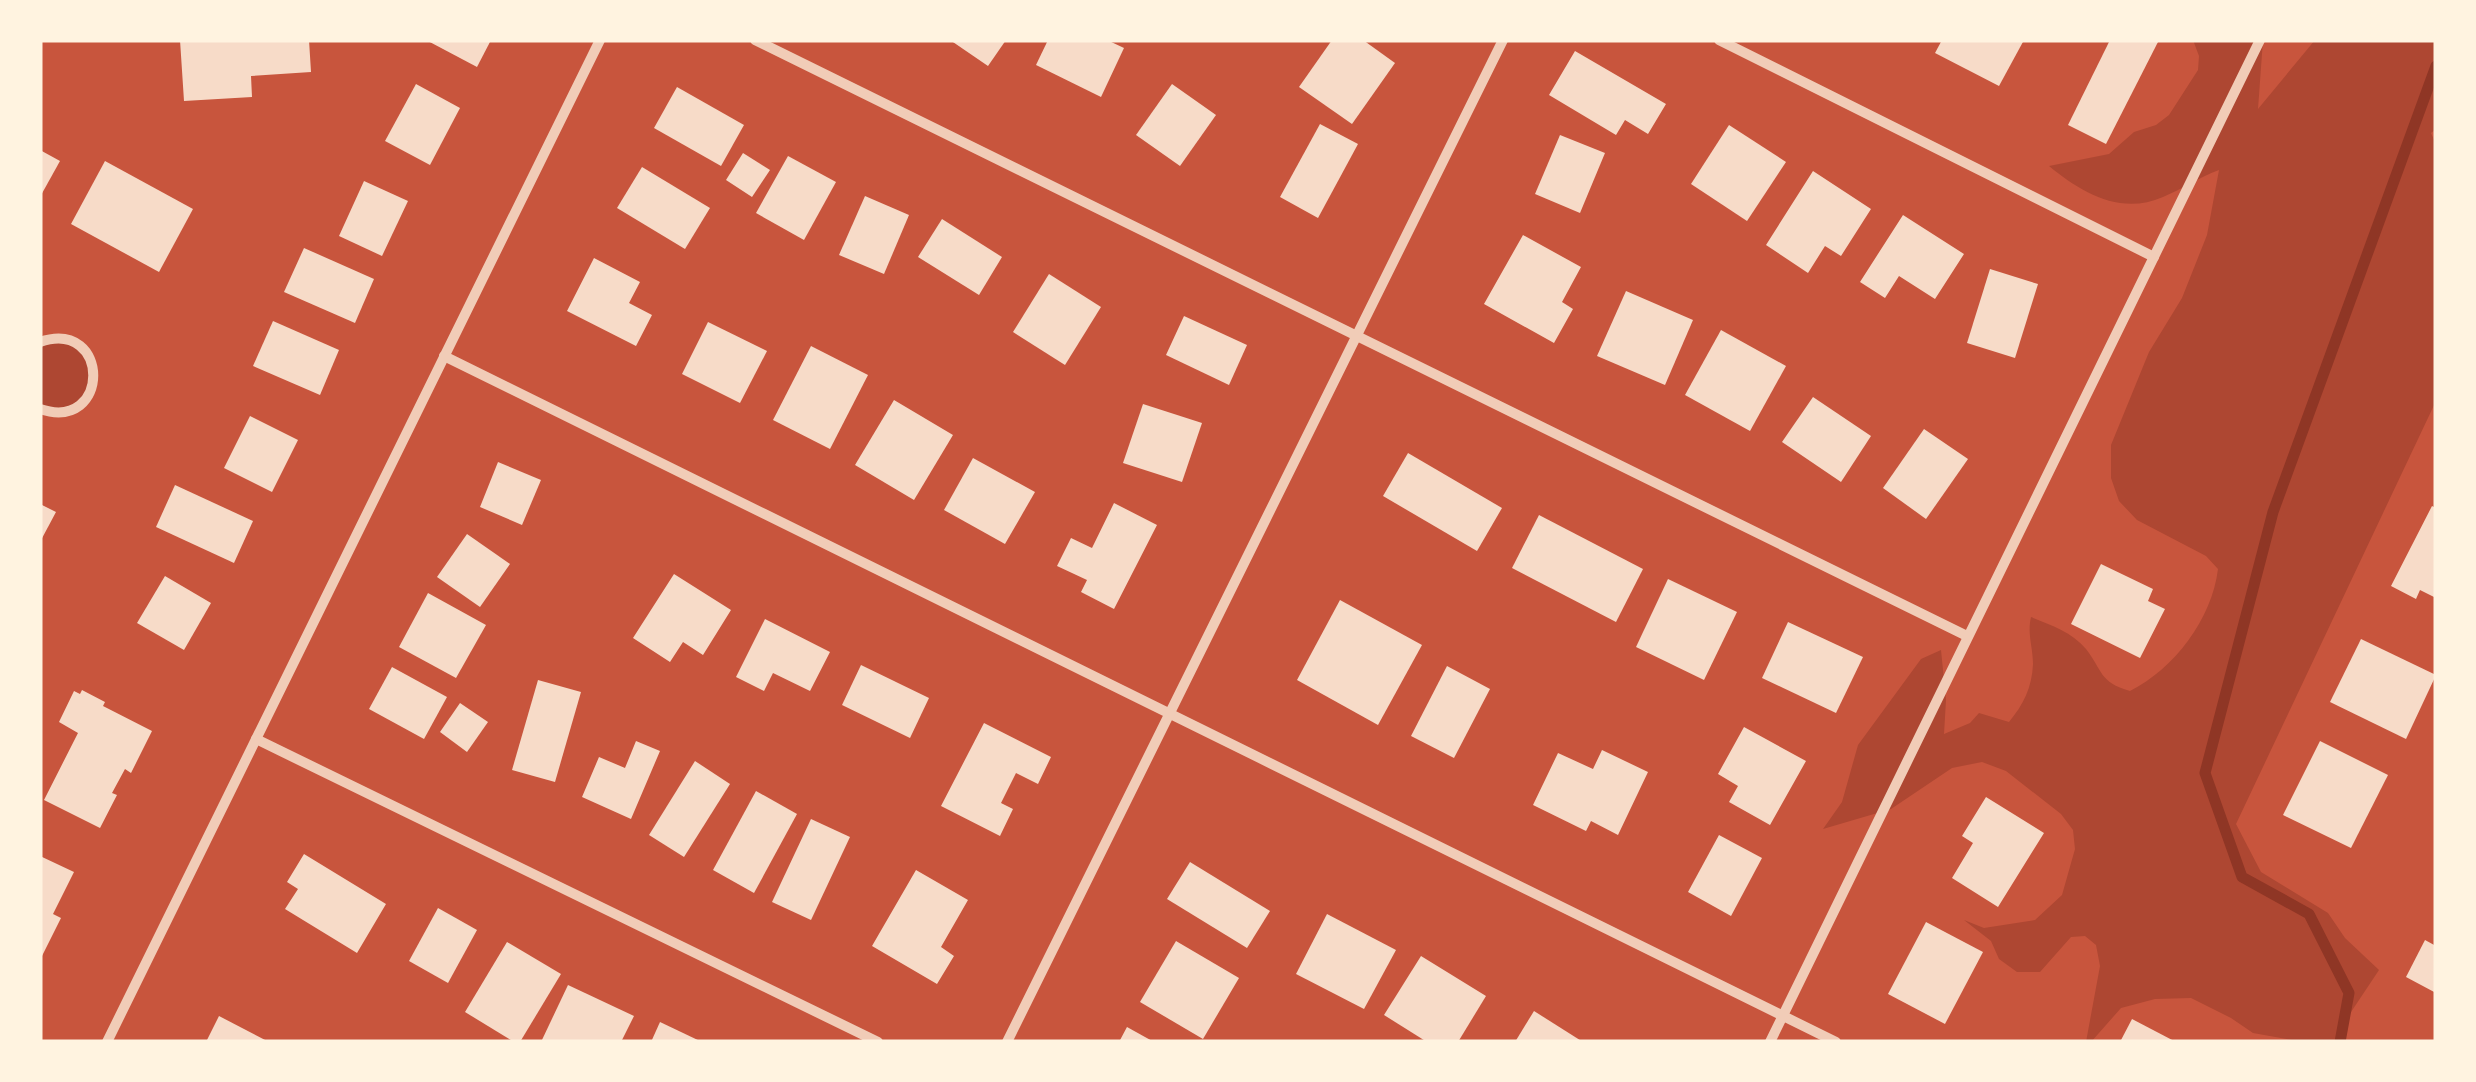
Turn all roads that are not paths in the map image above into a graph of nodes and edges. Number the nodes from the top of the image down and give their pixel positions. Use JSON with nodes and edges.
{"nodes":[{"id":1,"x":600,"y":40,"type":"edge"},
{"id":2,"x":755,"y":40,"type":"edge"},
{"id":3,"x":1503,"y":40,"type":"edge"},
{"id":4,"x":1719,"y":40,"type":"edge"},
{"id":5,"x":2260,"y":40,"type":"edge"},
{"id":6,"x":2154,"y":256,"type":"junction"},
{"id":7,"x":1356,"y":335,"type":"junction"},
{"id":8,"x":40,"y":342,"type":"edge"},
{"id":9,"x":444,"y":356,"type":"junction"},
{"id":10,"x":40,"y":409,"type":"edge"},
{"id":11,"x":1967,"y":636,"type":"junction"},
{"id":12,"x":1170,"y":714,"type":"junction"},
{"id":13,"x":256,"y":739,"type":"junction"},
{"id":14,"x":1781,"y":1015,"type":"junction"},
{"id":15,"x":107,"y":1042,"type":"edge"},
{"id":16,"x":878,"y":1042,"type":"edge"},
{"id":17,"x":1008,"y":1042,"type":"edge"},
{"id":18,"x":1770,"y":1042,"type":"edge"},
{"id":19,"x":1836,"y":1042,"type":"edge"}],
"edges":[{"from":1,"to":9,"type":"street"},
{"from":2,"to":7,"type":"street"},
{"from":3,"to":7,"type":"street"},
{"from":4,"to":6,"type":"street"},
{"from":5,"to":6,"type":"street"},
{"from":6,"to":11,"type":"street"},
{"from":7,"to":11,"type":"street"},
{"from":7,"to":12,"type":"street"},
{"from":8,"to":10,"type":"street"},
{"from":9,"to":12,"type":"street"},
{"from":9,"to":13,"type":"street"},
{"from":11,"to":14,"type":"street"},
{"from":12,"to":14,"type":"street"},
{"from":12,"to":17,"type":"street"},
{"from":13,"to":15,"type":"street"},
{"from":13,"to":16,"type":"street"},
{"from":14,"to":18,"type":"street"},
{"from":14,"to":19,"type":"street"}]}
